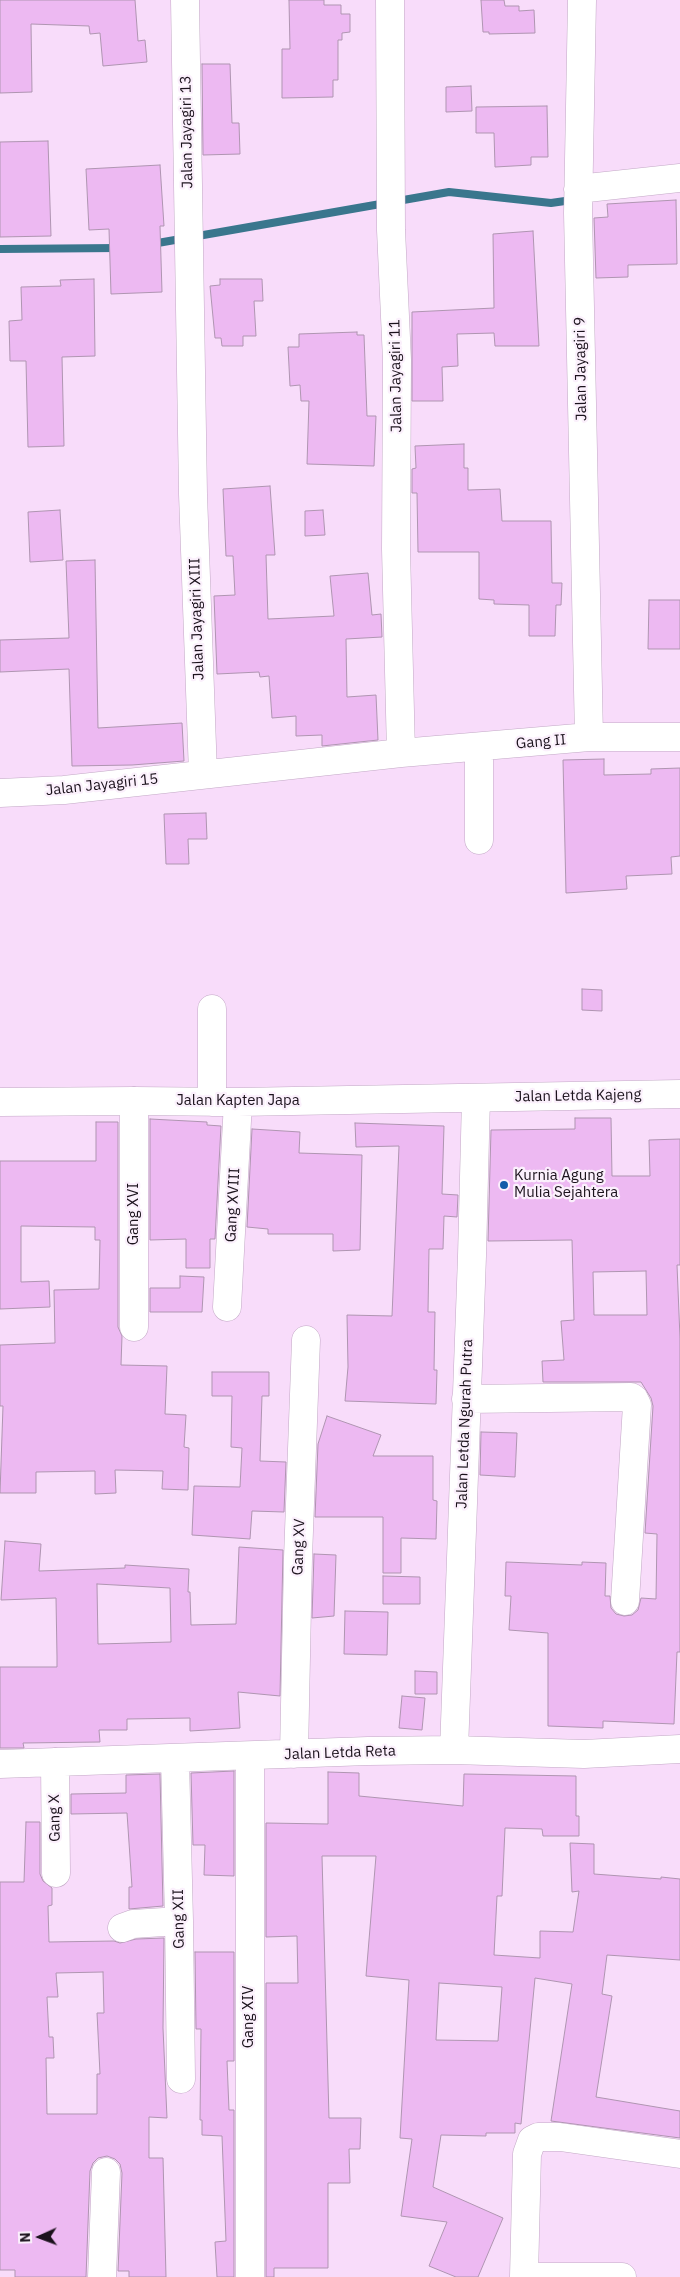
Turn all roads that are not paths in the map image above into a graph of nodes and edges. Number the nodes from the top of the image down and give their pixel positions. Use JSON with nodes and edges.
{"nodes":[{"id":1,"x":185,"y":0,"type":"edge"},
{"id":2,"x":390,"y":0,"type":"edge"},
{"id":3,"x":582,"y":0,"type":"edge"},
{"id":4,"x":680,"y":178,"type":"edge"},
{"id":5,"x":578,"y":198,"type":"junction"},
{"id":6,"x":188,"y":264,"type":"joint"},
{"id":7,"x":590,"y":737,"type":"junction"},
{"id":8,"x":680,"y":737,"type":"edge"},
{"id":9,"x":479,"y":747,"type":"junction"},
{"id":10,"x":401,"y":753,"type":"junction"},
{"id":11,"x":203,"y":774,"type":"junction"},
{"id":12,"x":0,"y":793,"type":"edge"},
{"id":13,"x":479,"y":840,"type":"dead end"},
{"id":14,"x":212,"y":1009,"type":"dead end"},
{"id":15,"x":680,"y":1094,"type":"edge"},
{"id":16,"x":476,"y":1098,"type":"junction"},
{"id":17,"x":134,"y":1101,"type":"junction"},
{"id":18,"x":0,"y":1102,"type":"edge"},
{"id":19,"x":225,"y":1102,"type":"junction"},
{"id":20,"x":227,"y":1307,"type":"dead end"},
{"id":21,"x":134,"y":1327,"type":"dead end"},
{"id":22,"x":306,"y":1340,"type":"dead end"},
{"id":23,"x":466,"y":1399,"type":"junction"},
{"id":24,"x":625,"y":1601,"type":"dead end"},
{"id":25,"x":680,"y":1749,"type":"edge"},
{"id":26,"x":454,"y":1750,"type":"junction"},
{"id":27,"x":294,"y":1754,"type":"junction"},
{"id":28,"x":250,"y":1756,"type":"junction"},
{"id":29,"x":175,"y":1759,"type":"junction"},
{"id":30,"x":55,"y":1762,"type":"junction"},
{"id":31,"x":0,"y":1764,"type":"edge"},
{"id":32,"x":56,"y":1873,"type":"dead end"},
{"id":33,"x":179,"y":1921,"type":"junction"},
{"id":34,"x":122,"y":1928,"type":"dead end"},
{"id":35,"x":181,"y":2079,"type":"dead end"},
{"id":36,"x":680,"y":2154,"type":"edge"},
{"id":37,"x":106,"y":2172,"type":"dead end"},
{"id":38,"x":102,"y":2277,"type":"edge"},
{"id":39,"x":250,"y":2277,"type":"edge"},
{"id":40,"x":524,"y":2277,"type":"edge"},
{"id":41,"x":622,"y":2277,"type":"edge"}],
"edges":[{"from":1,"to":6,"type":"street","name":"Jalan Jayagiri 13"},
{"from":2,"to":10,"type":"street","name":"Jalan Jayagiri 11"},
{"from":3,"to":5,"type":"street","name":"Jalan Jayagiri 9"},
{"from":4,"to":5,"type":"street"},
{"from":5,"to":7,"type":"street","name":"Jalan Jayagiri 9"},
{"from":6,"to":11,"type":"street","name":"Jalan Jayagiri XIII"},
{"from":7,"to":8,"type":"street","name":"Gang II"},
{"from":7,"to":9,"type":"street","name":"Gang II"},
{"from":9,"to":10,"type":"street","name":"Gang II"},
{"from":9,"to":13,"type":"street"},
{"from":10,"to":11,"type":"street"},
{"from":11,"to":12,"type":"street","name":"Jalan Jayagiri 15"},
{"from":14,"to":19,"type":"street","name":"Gang XVIII"},
{"from":15,"to":16,"type":"street","name":"Jalan Letda Kajeng"},
{"from":16,"to":19,"type":"street","name":"Jalan Kapten Japa"},
{"from":16,"to":23,"type":"street","name":"Jalan Letda Ngurah Putra"},
{"from":17,"to":18,"type":"street","name":"Jalan Kapten Japa"},
{"from":17,"to":19,"type":"street","name":"Jalan Kapten Japa"},
{"from":17,"to":21,"type":"street","name":"Gang XVI"},
{"from":19,"to":20,"type":"street","name":"Gang XVIII"},
{"from":22,"to":27,"type":"street","name":"Gang XV"},
{"from":23,"to":24,"type":"street"},
{"from":23,"to":26,"type":"street","name":"Jalan Letda Ngurah Putra"},
{"from":25,"to":26,"type":"street","name":"Jalan Letda Reta"},
{"from":26,"to":27,"type":"street","name":"Jalan Letda Reta"},
{"from":27,"to":28,"type":"street","name":"Jalan Letda Reta"},
{"from":28,"to":29,"type":"street","name":"Jalan Letda Reta"},
{"from":28,"to":39,"type":"street","name":"Gang XIV"},
{"from":29,"to":30,"type":"street","name":"Jalan Letda Reta"},
{"from":29,"to":33,"type":"street","name":"Gang XII"},
{"from":30,"to":31,"type":"street","name":"Jalan Letda Reta"},
{"from":30,"to":32,"type":"street","name":"Gang X"},
{"from":33,"to":34,"type":"street"},
{"from":33,"to":35,"type":"street","name":"Gang XII"},
{"from":36,"to":40,"type":"street"},
{"from":37,"to":38,"type":"street"},
{"from":40,"to":41,"type":"street"}]}
